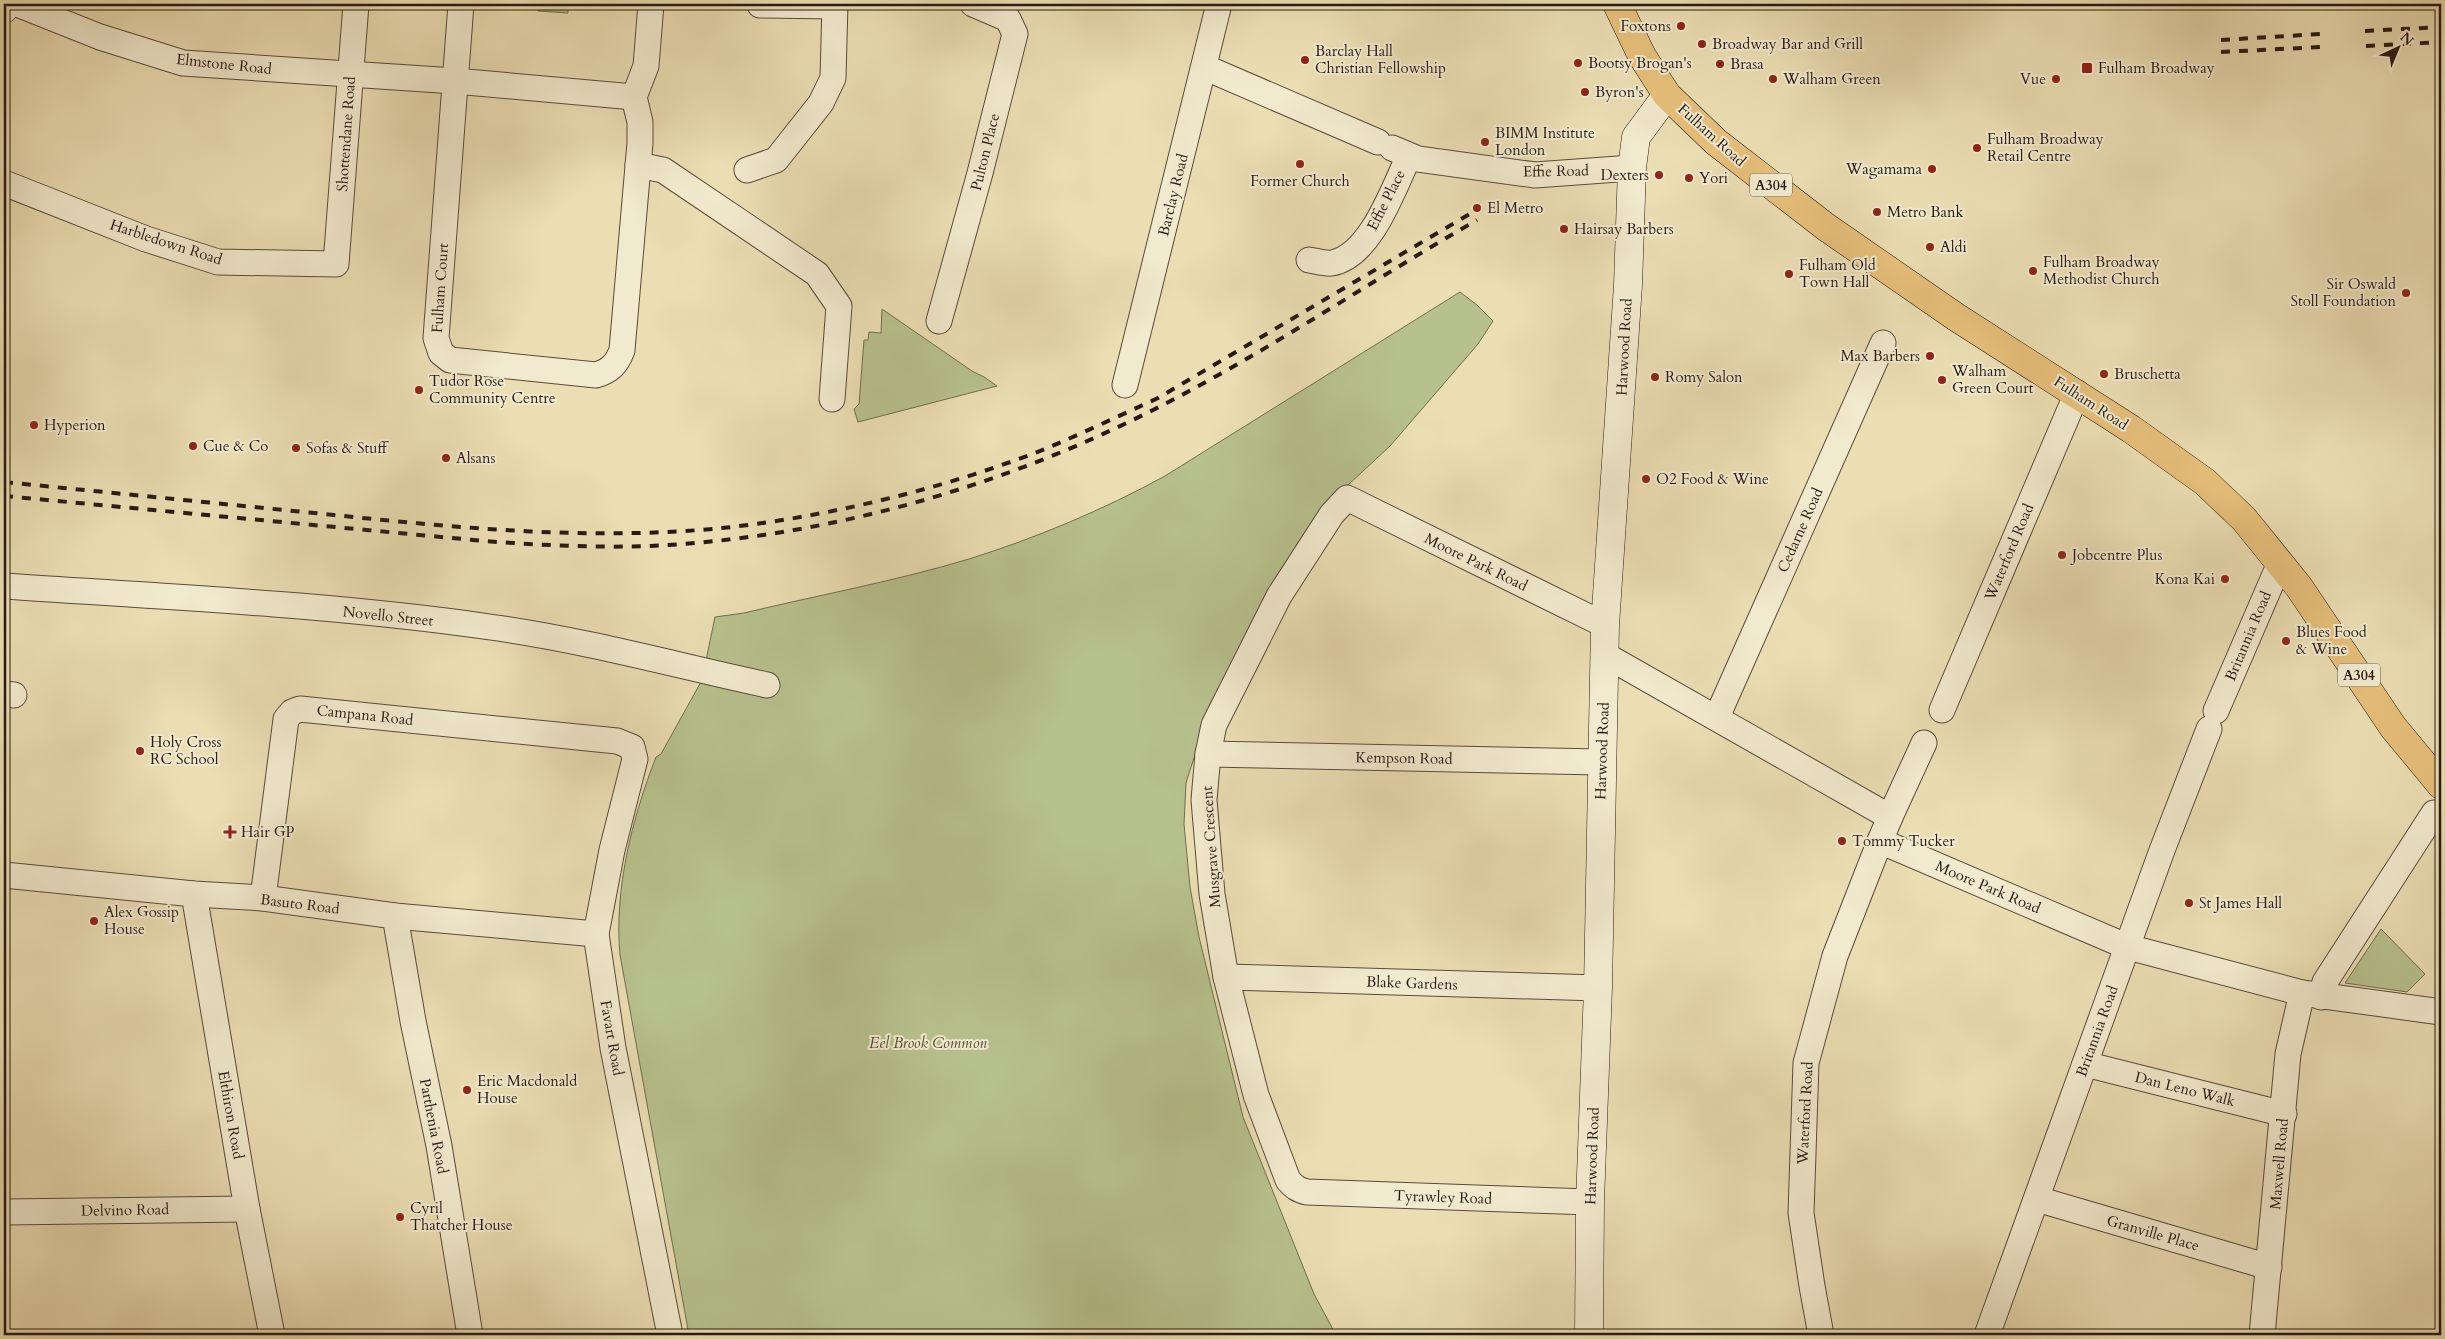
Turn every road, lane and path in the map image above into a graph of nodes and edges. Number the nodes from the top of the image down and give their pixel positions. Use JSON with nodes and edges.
{"nodes":[{"id":1,"x":6,"y":4,"type":"edge"},
{"id":2,"x":17,"y":4,"type":"edge"},
{"id":3,"x":356,"y":4,"type":"edge"},
{"id":4,"x":461,"y":4,"type":"edge"},
{"id":5,"x":651,"y":4,"type":"edge"},
{"id":6,"x":973,"y":4,"type":"edge"},
{"id":7,"x":1219,"y":4,"type":"edge"},
{"id":8,"x":1617,"y":4,"type":"edge"},
{"id":9,"x":760,"y":5,"type":"dead end"},
{"id":10,"x":835,"y":5,"type":"edge"},
{"id":11,"x":4,"y":9,"type":"edge"},
{"id":12,"x":1204,"y":67,"type":"junction"},
{"id":13,"x":350,"y":74,"type":"junction"},
{"id":14,"x":454,"y":81,"type":"junction"},
{"id":15,"x":1667,"y":95,"type":"junction"},
{"id":16,"x":634,"y":96,"type":"junction"},
{"id":17,"x":1393,"y":149,"type":"junction"},
{"id":18,"x":638,"y":166,"type":"junction"},
{"id":19,"x":1632,"y":168,"type":"junction"},
{"id":20,"x":747,"y":170,"type":"dead end"},
{"id":21,"x":4,"y":183,"type":"edge"},
{"id":22,"x":1309,"y":260,"type":"dead end"},
{"id":23,"x":336,"y":264,"type":"joint"},
{"id":24,"x":939,"y":321,"type":"dead end"},
{"id":25,"x":1883,"y":343,"type":"dead end"},
{"id":26,"x":1125,"y":385,"type":"dead end"},
{"id":27,"x":2077,"y":393,"type":"junction"},
{"id":28,"x":832,"y":399,"type":"dead end"},
{"id":29,"x":1347,"y":498,"type":"joint"},
{"id":30,"x":2280,"y":563,"type":"junction"},
{"id":31,"x":4,"y":586,"type":"edge"},
{"id":32,"x":1605,"y":625,"type":"junction"},
{"id":33,"x":1604,"y":655,"type":"junction"},
{"id":34,"x":767,"y":685,"type":"dead end"},
{"id":35,"x":1942,"y":710,"type":"dead end"},
{"id":36,"x":1717,"y":717,"type":"junction"},
{"id":37,"x":1924,"y":743,"type":"dead end"},
{"id":38,"x":628,"y":744,"type":"joint"},
{"id":39,"x":1208,"y":754,"type":"junction"},
{"id":40,"x":1601,"y":762,"type":"junction"},
{"id":41,"x":2441,"y":785,"type":"edge"},
{"id":42,"x":2434,"y":813,"type":"dead end"},
{"id":43,"x":1890,"y":817,"type":"junction"},
{"id":44,"x":1880,"y":841,"type":"junction"},
{"id":45,"x":4,"y":874,"type":"edge"},
{"id":46,"x":194,"y":894,"type":"junction"},
{"id":47,"x":263,"y":898,"type":"junction"},
{"id":48,"x":395,"y":916,"type":"junction"},
{"id":49,"x":596,"y":934,"type":"junction"},
{"id":50,"x":2128,"y":947,"type":"junction"},
{"id":51,"x":1226,"y":977,"type":"junction"},
{"id":52,"x":1598,"y":988,"type":"junction"},
{"id":53,"x":2311,"y":995,"type":"junction"},
{"id":54,"x":2441,"y":1012,"type":"edge"},
{"id":55,"x":2085,"y":1064,"type":"junction"},
{"id":56,"x":2284,"y":1114,"type":"junction"},
{"id":57,"x":1296,"y":1189,"type":"joint"},
{"id":58,"x":2037,"y":1199,"type":"junction"},
{"id":59,"x":1590,"y":1202,"type":"junction"},
{"id":60,"x":247,"y":1209,"type":"junction"},
{"id":61,"x":4,"y":1212,"type":"edge"},
{"id":62,"x":2269,"y":1267,"type":"junction"},
{"id":63,"x":272,"y":1335,"type":"edge"},
{"id":64,"x":470,"y":1335,"type":"edge"},
{"id":65,"x":670,"y":1335,"type":"edge"},
{"id":66,"x":1589,"y":1335,"type":"edge"},
{"id":67,"x":1821,"y":1335,"type":"edge"},
{"id":68,"x":1987,"y":1335,"type":"edge"},
{"id":69,"x":2262,"y":1335,"type":"edge"}],
"edges":[{"from":1,"to":11,"type":"main road"},
{"from":2,"to":13,"type":"street","name":"Elmstone Road"},
{"from":3,"to":13,"type":"street","name":"Shottendane Road"},
{"from":4,"to":14,"type":"street","name":"Fulham Court"},
{"from":5,"to":16,"type":"street"},
{"from":6,"to":24,"type":"street","name":"Pulton Place"},
{"from":7,"to":12,"type":"street","name":"Barclay Road"},
{"from":8,"to":15,"type":"main road","number":"A304"},
{"from":9,"to":10,"type":"street"},
{"from":10,"to":20,"type":"street"},
{"from":12,"to":17,"type":"street","name":"Effie Road"},
{"from":12,"to":26,"type":"street","name":"Barclay Road"},
{"from":13,"to":14,"type":"street"},
{"from":13,"to":23,"type":"street","name":"Shottendane Road"},
{"from":14,"to":16,"type":"street"},
{"from":14,"to":18,"type":"street","name":"Fulham Court"},
{"from":15,"to":19,"type":"main road"},
{"from":15,"to":27,"type":"main road","name":"Fulham Road","number":"A304"},
{"from":16,"to":18,"type":"street","name":"Fulham Court"},
{"from":17,"to":19,"type":"street","name":"Effie Road"},
{"from":17,"to":22,"type":"street","name":"Effie Place"},
{"from":18,"to":28,"type":"street"},
{"from":19,"to":32,"type":"main road","name":"Harwood Road"},
{"from":21,"to":23,"type":"street","name":"Harbledown Road"},
{"from":25,"to":36,"type":"street","name":"Cedarne Road"},
{"from":27,"to":30,"type":"main road","name":"Fulham Road","number":"A304"},
{"from":27,"to":35,"type":"street","name":"Waterford Road"},
{"from":29,"to":32,"type":"street","name":"Moore Park Road"},
{"from":29,"to":39,"type":"street","name":"Musgrave Crescent"},
{"from":30,"to":41,"type":"main road","name":"Fulham Road","number":"A304"},
{"from":30,"to":50,"type":"street","name":"Britannia Road"},
{"from":31,"to":34,"type":"street","name":"Novello Street"},
{"from":32,"to":33,"type":"main road","name":"Harwood Road"},
{"from":33,"to":36,"type":"street"},
{"from":33,"to":40,"type":"main road","name":"Harwood Road"},
{"from":36,"to":43,"type":"street"},
{"from":37,"to":43,"type":"street"},
{"from":38,"to":47,"type":"street","name":"Campana Road"},
{"from":38,"to":49,"type":"street","name":"Favart Road"},
{"from":39,"to":40,"type":"street","name":"Kempson Road"},
{"from":39,"to":51,"type":"street","name":"Musgrave Crescent"},
{"from":40,"to":52,"type":"main road","name":"Harwood Road"},
{"from":42,"to":53,"type":"street","name":"Maxwell Road"},
{"from":43,"to":44,"type":"street"},
{"from":44,"to":50,"type":"street","name":"Moore Park Road"},
{"from":44,"to":67,"type":"street","name":"Waterford Road"},
{"from":45,"to":46,"type":"street","name":"Basuto Road"},
{"from":46,"to":47,"type":"street","name":"Basuto Road"},
{"from":46,"to":60,"type":"street","name":"Elthiron Road"},
{"from":47,"to":48,"type":"street","name":"Basuto Road"},
{"from":48,"to":49,"type":"street","name":"Basuto Road"},
{"from":48,"to":64,"type":"street","name":"Parthenia Road"},
{"from":49,"to":65,"type":"street","name":"Favart Road"},
{"from":50,"to":53,"type":"street","name":"Moore Park Road"},
{"from":50,"to":55,"type":"street","name":"Britannia Road"},
{"from":51,"to":52,"type":"street","name":"Blake Gardens"},
{"from":51,"to":57,"type":"street","name":"Musgrave Crescent"},
{"from":52,"to":59,"type":"main road","name":"Harwood Road"},
{"from":53,"to":54,"type":"street","name":"Moore Park Road"},
{"from":53,"to":56,"type":"street","name":"Maxwell Road"},
{"from":55,"to":56,"type":"street","name":"Dan Leno Walk"},
{"from":55,"to":58,"type":"street","name":"Britannia Road"},
{"from":56,"to":62,"type":"street","name":"Maxwell Road"},
{"from":57,"to":59,"type":"street","name":"Tyrawley Road"},
{"from":58,"to":62,"type":"street","name":"Granville Place"},
{"from":58,"to":68,"type":"street","name":"Britannia Road"},
{"from":59,"to":66,"type":"main road","name":"Harwood Road"},
{"from":60,"to":61,"type":"street","name":"Delvino Road"},
{"from":60,"to":63,"type":"street","name":"Elthiron Road"},
{"from":62,"to":69,"type":"street","name":"Maxwell Road"}]}
